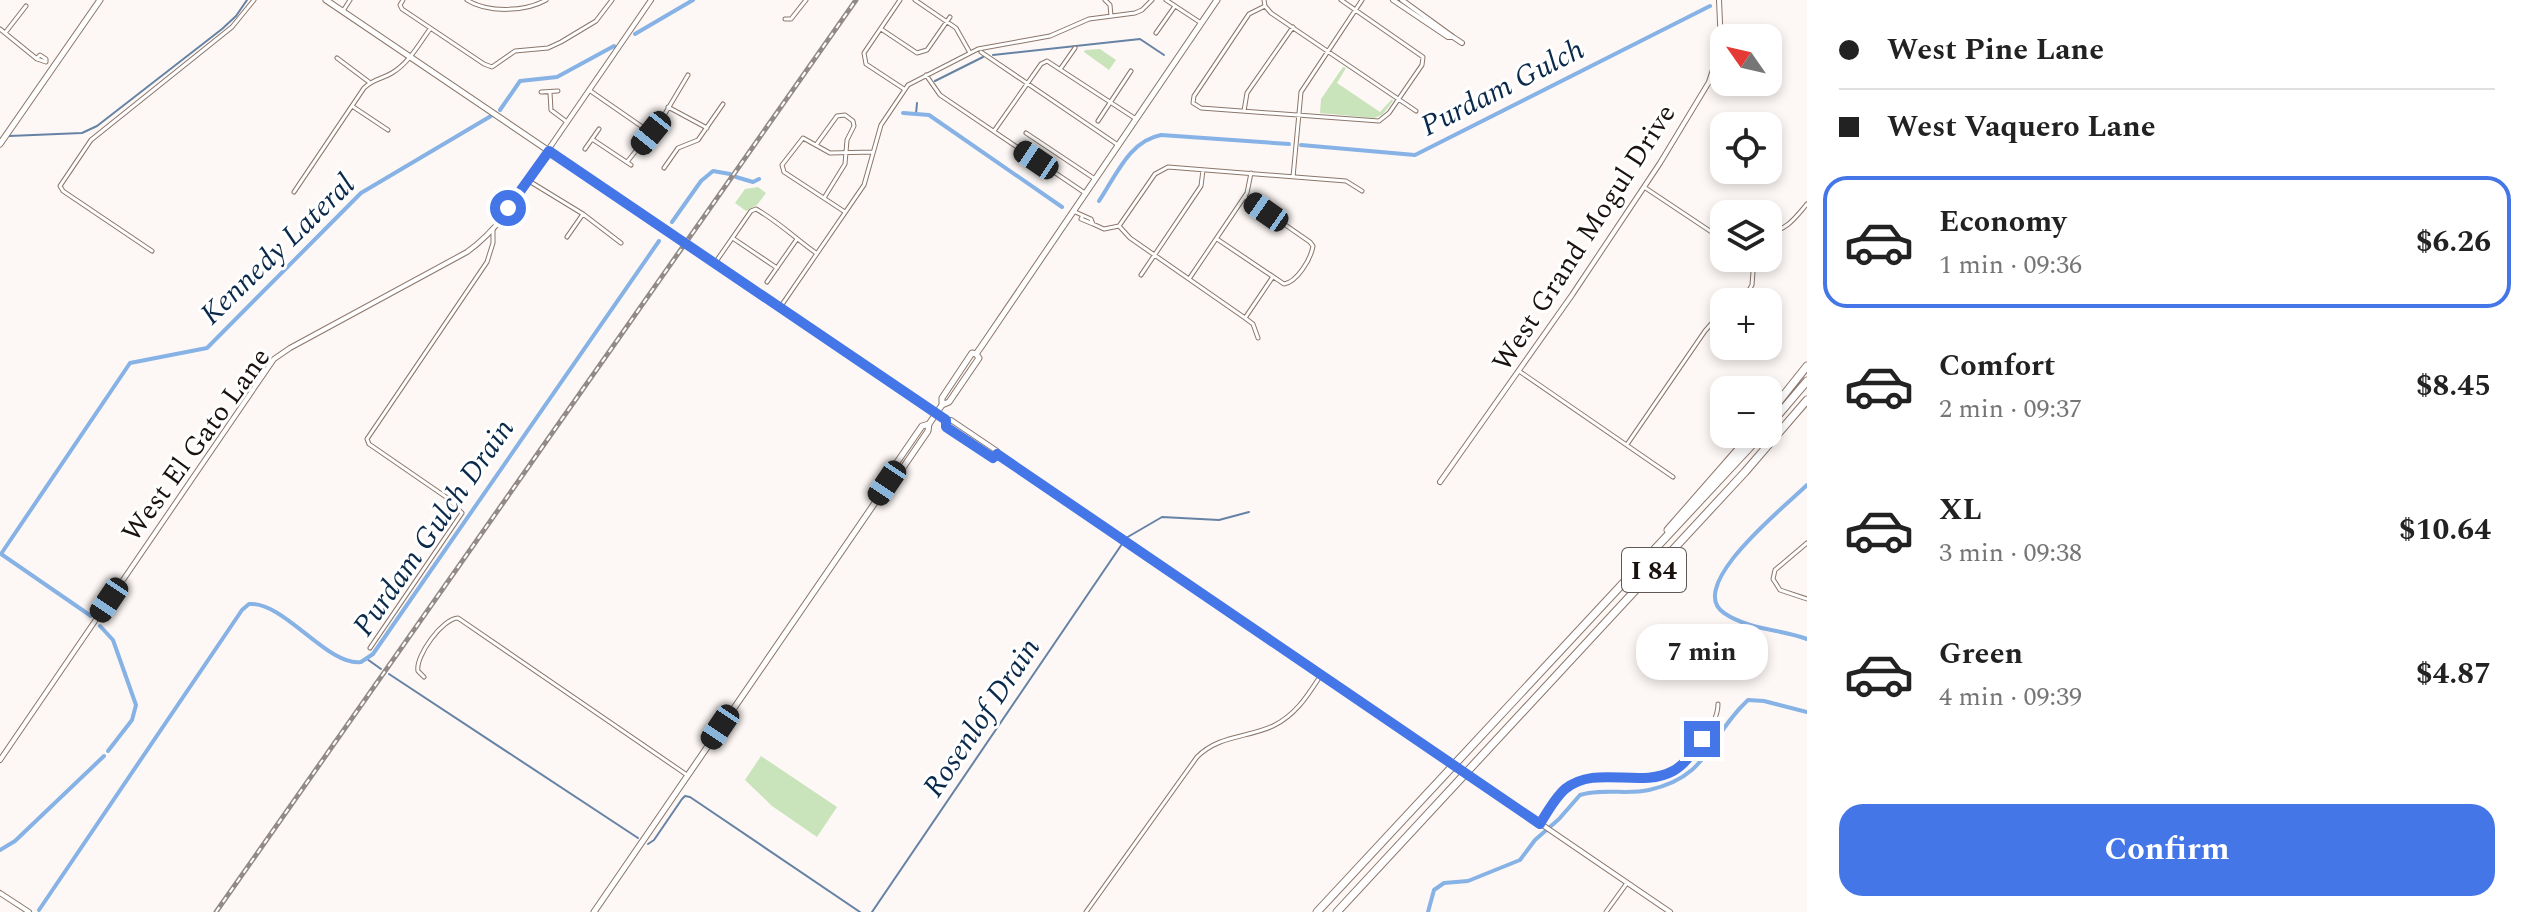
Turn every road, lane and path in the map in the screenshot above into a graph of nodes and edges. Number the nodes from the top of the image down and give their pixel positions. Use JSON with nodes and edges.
{"nodes":[{"id":1,"x":100,"y":0,"type":"edge"},
{"id":2,"x":254,"y":0,"type":"edge"},
{"id":3,"x":326,"y":0,"type":"edge"},
{"id":4,"x":343,"y":0,"type":"edge"},
{"id":5,"x":350,"y":0,"type":"edge"},
{"id":6,"x":467,"y":0,"type":"edge"},
{"id":7,"x":546,"y":0,"type":"edge"},
{"id":8,"x":612,"y":0,"type":"edge"},
{"id":9,"x":651,"y":0,"type":"edge"},
{"id":10,"x":806,"y":0,"type":"edge"},
{"id":11,"x":900,"y":0,"type":"edge"},
{"id":12,"x":915,"y":0,"type":"edge"},
{"id":13,"x":1152,"y":0,"type":"edge"},
{"id":14,"x":1166,"y":0,"type":"edge"},
{"id":15,"x":1217,"y":0,"type":"edge"},
{"id":16,"x":1341,"y":0,"type":"edge"},
{"id":17,"x":1362,"y":0,"type":"edge"},
{"id":18,"x":1393,"y":0,"type":"edge"},
{"id":19,"x":1402,"y":0,"type":"edge"},
{"id":20,"x":1719,"y":0,"type":"edge"},
{"id":21,"x":1108,"y":1,"type":"edge"},
{"id":22,"x":401,"y":2,"type":"edge"},
{"id":23,"x":1264,"y":3,"type":"edge"},
{"id":24,"x":26,"y":6,"type":"dead end"},
{"id":25,"x":1175,"y":6,"type":"junction"},
{"id":26,"x":340,"y":10,"type":"junction"},
{"id":27,"x":1356,"y":10,"type":"junction"},
{"id":28,"x":1111,"y":16,"type":"junction"},
{"id":29,"x":950,"y":17,"type":"dead end"},
{"id":30,"x":785,"y":19,"type":"dead end"},
{"id":31,"x":946,"y":22,"type":"junction"},
{"id":32,"x":1201,"y":23,"type":"junction"},
{"id":33,"x":1293,"y":27,"type":"junction"},
{"id":34,"x":431,"y":28,"type":"junction"},
{"id":35,"x":0,"y":29,"type":"edge"},
{"id":36,"x":881,"y":29,"type":"junction"},
{"id":37,"x":5,"y":33,"type":"junction"},
{"id":38,"x":1156,"y":33,"type":"dead end"},
{"id":39,"x":1453,"y":37,"type":"junction"},
{"id":40,"x":1462,"y":43,"type":"dead end"},
{"id":41,"x":1075,"y":48,"type":"dead end"},
{"id":42,"x":1328,"y":51,"type":"junction"},
{"id":43,"x":969,"y":52,"type":"junction"},
{"id":44,"x":981,"y":52,"type":"dead end"},
{"id":45,"x":337,"y":58,"type":"dead end"},
{"id":46,"x":410,"y":58,"type":"junction"},
{"id":47,"x":53,"y":67,"type":"junction"},
{"id":48,"x":1061,"y":68,"type":"junction"},
{"id":49,"x":1131,"y":71,"type":"dead end"},
{"id":50,"x":688,"y":75,"type":"dead end"},
{"id":51,"x":926,"y":75,"type":"junction"},
{"id":52,"x":369,"y":83,"type":"junction"},
{"id":53,"x":1027,"y":83,"type":"junction"},
{"id":54,"x":904,"y":89,"type":"junction"},
{"id":55,"x":589,"y":90,"type":"junction"},
{"id":56,"x":558,"y":91,"type":"dead end"},
{"id":57,"x":541,"y":92,"type":"dead end"},
{"id":58,"x":550,"y":93,"type":"junction"},
{"id":59,"x":1399,"y":99,"type":"junction"},
{"id":60,"x":1111,"y":101,"type":"junction"},
{"id":61,"x":723,"y":104,"type":"dead end"},
{"id":62,"x":352,"y":106,"type":"junction"},
{"id":63,"x":668,"y":107,"type":"junction"},
{"id":64,"x":1244,"y":111,"type":"junction"},
{"id":65,"x":1416,"y":111,"type":"dead end"},
{"id":66,"x":1298,"y":115,"type":"junction"},
{"id":67,"x":1136,"y":119,"type":"junction"},
{"id":68,"x":1098,"y":121,"type":"dead end"},
{"id":69,"x":567,"y":122,"type":"junction"},
{"id":70,"x":707,"y":128,"type":"junction"},
{"id":71,"x":599,"y":129,"type":"dead end"},
{"id":72,"x":388,"y":130,"type":"dead end"},
{"id":73,"x":994,"y":131,"type":"junction"},
{"id":74,"x":651,"y":133,"type":"junction"},
{"id":75,"x":1026,"y":133,"type":"dead end"},
{"id":76,"x":592,"y":139,"type":"junction"},
{"id":77,"x":1,"y":142,"type":"edge"},
{"id":78,"x":816,"y":145,"type":"junction"},
{"id":79,"x":1118,"y":145,"type":"junction"},
{"id":80,"x":585,"y":149,"type":"dead end"},
{"id":81,"x":549,"y":150,"type":"junction"},
{"id":82,"x":873,"y":152,"type":"junction"},
{"id":83,"x":848,"y":153,"type":"junction"},
{"id":84,"x":664,"y":168,"type":"dead end"},
{"id":85,"x":1203,"y":170,"type":"junction"},
{"id":86,"x":1251,"y":173,"type":"junction"},
{"id":87,"x":1293,"y":177,"type":"junction"},
{"id":88,"x":1095,"y":179,"type":"junction"},
{"id":89,"x":529,"y":181,"type":"junction"},
{"id":90,"x":1644,"y":187,"type":"junction"},
{"id":91,"x":1362,"y":191,"type":"dead end"},
{"id":92,"x":294,"y":192,"type":"dead end"},
{"id":93,"x":1085,"y":193,"type":"junction"},
{"id":94,"x":1245,"y":197,"type":"junction"},
{"id":95,"x":824,"y":198,"type":"junction"},
{"id":96,"x":1807,"y":204,"type":"edge"},
{"id":97,"x":1073,"y":211,"type":"junction"},
{"id":98,"x":845,"y":212,"type":"junction"},
{"id":99,"x":583,"y":214,"type":"junction"},
{"id":100,"x":1119,"y":226,"type":"junction"},
{"id":101,"x":493,"y":228,"type":"junction"},
{"id":102,"x":1782,"y":230,"type":"edge"},
{"id":103,"x":1710,"y":231,"type":"edge"},
{"id":104,"x":567,"y":237,"type":"dead end"},
{"id":105,"x":733,"y":238,"type":"junction"},
{"id":106,"x":797,"y":239,"type":"junction"},
{"id":107,"x":1217,"y":239,"type":"junction"},
{"id":108,"x":621,"y":243,"type":"dead end"},
{"id":109,"x":152,"y":251,"type":"dead end"},
{"id":110,"x":817,"y":254,"type":"junction"},
{"id":111,"x":1154,"y":255,"type":"junction"},
{"id":112,"x":715,"y":263,"type":"junction"},
{"id":113,"x":777,"y":268,"type":"junction"},
{"id":114,"x":1141,"y":275,"type":"dead end"},
{"id":115,"x":1273,"y":277,"type":"junction"},
{"id":116,"x":1189,"y":279,"type":"junction"},
{"id":117,"x":767,"y":282,"type":"dead end"},
{"id":118,"x":780,"y":308,"type":"junction"},
{"id":119,"x":1245,"y":318,"type":"junction"},
{"id":120,"x":1710,"y":325,"type":"edge"},
{"id":121,"x":1258,"y":338,"type":"dead end"},
{"id":122,"x":1807,"y":366,"type":"edge"},
{"id":123,"x":1519,"y":371,"type":"junction"},
{"id":124,"x":1807,"y":381,"type":"edge"},
{"id":125,"x":1782,"y":397,"type":"edge"},
{"id":126,"x":1807,"y":400,"type":"edge"},
{"id":127,"x":1782,"y":410,"type":"edge"},
{"id":128,"x":936,"y":413,"type":"junction"},
{"id":129,"x":1627,"y":445,"type":"junction"},
{"id":130,"x":1740,"y":448,"type":"edge"},
{"id":131,"x":1749,"y":448,"type":"edge"},
{"id":132,"x":1673,"y":477,"type":"dead end"},
{"id":133,"x":1440,"y":482,"type":"dead end"},
{"id":134,"x":1807,"y":543,"type":"edge"},
{"id":135,"x":1807,"y":599,"type":"edge"},
{"id":136,"x":1594,"y":617,"type":"junction"},
{"id":137,"x":370,"y":648,"type":"dead end"},
{"id":138,"x":1321,"y":675,"type":"junction"},
{"id":139,"x":424,"y":677,"type":"dead end"},
{"id":140,"x":1718,"y":704,"type":"dead end"},
{"id":141,"x":0,"y":760,"type":"edge"},
{"id":142,"x":687,"y":775,"type":"junction"},
{"id":143,"x":1540,"y":824,"type":"junction"},
{"id":144,"x":1627,"y":882,"type":"junction"},
{"id":145,"x":0,"y":893,"type":"edge"},
{"id":146,"x":29,"y":912,"type":"edge"},
{"id":147,"x":594,"y":912,"type":"edge"},
{"id":148,"x":1086,"y":912,"type":"edge"},
{"id":149,"x":1317,"y":912,"type":"edge"},
{"id":150,"x":1337,"y":912,"type":"edge"},
{"id":151,"x":1606,"y":912,"type":"edge"},
{"id":152,"x":1670,"y":912,"type":"edge"}],
"edges":[{"from":1,"to":47,"type":"main road"},
{"from":2,"to":109,"type":"street"},
{"from":3,"to":26,"type":"main road"},
{"from":4,"to":26,"type":"street"},
{"from":5,"to":26,"type":"street"},
{"from":6,"to":7,"type":"street"},
{"from":8,"to":34,"type":"street"},
{"from":9,"to":55,"type":"street","name":"West El Gato Lane"},
{"from":10,"to":30,"type":"street"},
{"from":11,"to":36,"type":"street"},
{"from":12,"to":31,"type":"street"},
{"from":13,"to":28,"type":"street"},
{"from":14,"to":25,"type":"street"},
{"from":15,"to":32,"type":"main road"},
{"from":16,"to":27,"type":"street"},
{"from":17,"to":27,"type":"street"},
{"from":18,"to":39,"type":"street"},
{"from":19,"to":39,"type":"street"},
{"from":20,"to":90,"type":"street","name":"West Grand Mogul Drive"},
{"from":21,"to":28,"type":"street"},
{"from":22,"to":34,"type":"street"},
{"from":23,"to":33,"type":"street"},
{"from":23,"to":64,"type":"street"},
{"from":24,"to":37,"type":"street"},
{"from":25,"to":32,"type":"street"},
{"from":25,"to":38,"type":"street"},
{"from":26,"to":46,"type":"main road"},
{"from":27,"to":42,"type":"street"},
{"from":27,"to":59,"type":"street"},
{"from":28,"to":43,"type":"street"},
{"from":29,"to":31,"type":"street"},
{"from":31,"to":36,"type":"street"},
{"from":31,"to":43,"type":"street"},
{"from":32,"to":67,"type":"main road"},
{"from":33,"to":42,"type":"street"},
{"from":33,"to":64,"type":"street"},
{"from":34,"to":46,"type":"street"},
{"from":35,"to":37,"type":"street"},
{"from":36,"to":54,"type":"street"},
{"from":37,"to":47,"type":"street"},
{"from":39,"to":40,"type":"street"},
{"from":41,"to":48,"type":"street"},
{"from":42,"to":59,"type":"street"},
{"from":42,"to":66,"type":"street"},
{"from":43,"to":51,"type":"street"},
{"from":44,"to":53,"type":"street"},
{"from":45,"to":52,"type":"street"},
{"from":46,"to":52,"type":"street"},
{"from":46,"to":81,"type":"main road"},
{"from":47,"to":77,"type":"main road"},
{"from":48,"to":53,"type":"street"},
{"from":48,"to":60,"type":"street"},
{"from":49,"to":60,"type":"street"},
{"from":50,"to":63,"type":"street"},
{"from":51,"to":54,"type":"street"},
{"from":51,"to":73,"type":"street"},
{"from":52,"to":62,"type":"street"},
{"from":53,"to":73,"type":"street"},
{"from":53,"to":79,"type":"street"},
{"from":54,"to":82,"type":"street"},
{"from":55,"to":69,"type":"street","name":"West El Gato Lane"},
{"from":55,"to":74,"type":"street"},
{"from":56,"to":58,"type":"street"},
{"from":57,"to":58,"type":"street"},
{"from":58,"to":69,"type":"street"},
{"from":59,"to":65,"type":"street"},
{"from":59,"to":66,"type":"street"},
{"from":60,"to":67,"type":"street"},
{"from":60,"to":68,"type":"street"},
{"from":61,"to":70,"type":"street"},
{"from":62,"to":72,"type":"street"},
{"from":62,"to":92,"type":"street"},
{"from":63,"to":70,"type":"street"},
{"from":63,"to":74,"type":"street"},
{"from":64,"to":66,"type":"street"},
{"from":66,"to":87,"type":"street"},
{"from":67,"to":79,"type":"main road"},
{"from":69,"to":81,"type":"street","name":"West El Gato Lane"},
{"from":70,"to":84,"type":"street"},
{"from":71,"to":76,"type":"street"},
{"from":73,"to":93,"type":"street"},
{"from":74,"to":76,"type":"street"},
{"from":75,"to":88,"type":"street"},
{"from":76,"to":80,"type":"street"},
{"from":78,"to":83,"type":"street"},
{"from":78,"to":83,"type":"street"},
{"from":78,"to":95,"type":"street"},
{"from":79,"to":88,"type":"main road"},
{"from":81,"to":89,"type":"street","name":"West El Gato Lane"},
{"from":81,"to":112,"type":"main road"},
{"from":82,"to":83,"type":"street"},
{"from":82,"to":98,"type":"street"},
{"from":83,"to":95,"type":"street"},
{"from":85,"to":86,"type":"street"},
{"from":85,"to":100,"type":"street"},
{"from":85,"to":111,"type":"street"},
{"from":86,"to":87,"type":"street"},
{"from":86,"to":94,"type":"street"},
{"from":87,"to":91,"type":"street"},
{"from":88,"to":93,"type":"main road"},
{"from":89,"to":99,"type":"street"},
{"from":89,"to":101,"type":"street","name":"West El Gato Lane"},
{"from":90,"to":103,"type":"street"},
{"from":90,"to":123,"type":"street","name":"West Grand Mogul Drive"},
{"from":93,"to":97,"type":"main road"},
{"from":94,"to":107,"type":"street"},
{"from":94,"to":115,"type":"street"},
{"from":95,"to":98,"type":"street"},
{"from":96,"to":102,"type":"street"},
{"from":97,"to":100,"type":"street"},
{"from":97,"to":128,"type":"main road"},
{"from":98,"to":110,"type":"street"},
{"from":99,"to":104,"type":"street"},
{"from":99,"to":108,"type":"street"},
{"from":100,"to":111,"type":"street"},
{"from":101,"to":137,"type":"street"},
{"from":101,"to":141,"type":"street","name":"West El Gato Lane"},
{"from":105,"to":106,"type":"street"},
{"from":105,"to":112,"type":"street"},
{"from":105,"to":113,"type":"street"},
{"from":106,"to":110,"type":"street"},
{"from":106,"to":113,"type":"street"},
{"from":107,"to":115,"type":"street"},
{"from":107,"to":116,"type":"street"},
{"from":110,"to":118,"type":"street"},
{"from":111,"to":114,"type":"street"},
{"from":111,"to":116,"type":"street"},
{"from":112,"to":118,"type":"main road"},
{"from":113,"to":117,"type":"street"},
{"from":115,"to":119,"type":"street"},
{"from":116,"to":119,"type":"street"},
{"from":118,"to":128,"type":"main road"},
{"from":119,"to":121,"type":"street"},
{"from":120,"to":129,"type":"street"},
{"from":122,"to":125,"type":"highway"},
{"from":123,"to":129,"type":"street"},
{"from":123,"to":133,"type":"street","name":"West Grand Mogul Drive"},
{"from":124,"to":127,"type":"highway"},
{"from":126,"to":150,"type":"highway","number":"I 84"},
{"from":128,"to":138,"type":"street"},
{"from":128,"to":142,"type":"main road"},
{"from":129,"to":132,"type":"street"},
{"from":130,"to":136,"type":"highway"},
{"from":131,"to":136,"type":"highway","number":"I 84"},
{"from":134,"to":135,"type":"street"},
{"from":136,"to":149,"type":"highway","number":"I 84"},
{"from":138,"to":143,"type":"street","bridge":true},
{"from":138,"to":148,"type":"street"},
{"from":139,"to":142,"type":"street"},
{"from":140,"to":143,"type":"street"},
{"from":142,"to":147,"type":"main road"},
{"from":143,"to":144,"type":"street"},
{"from":144,"to":151,"type":"street"},
{"from":144,"to":152,"type":"street"},
{"from":145,"to":146,"type":"street"}]}
